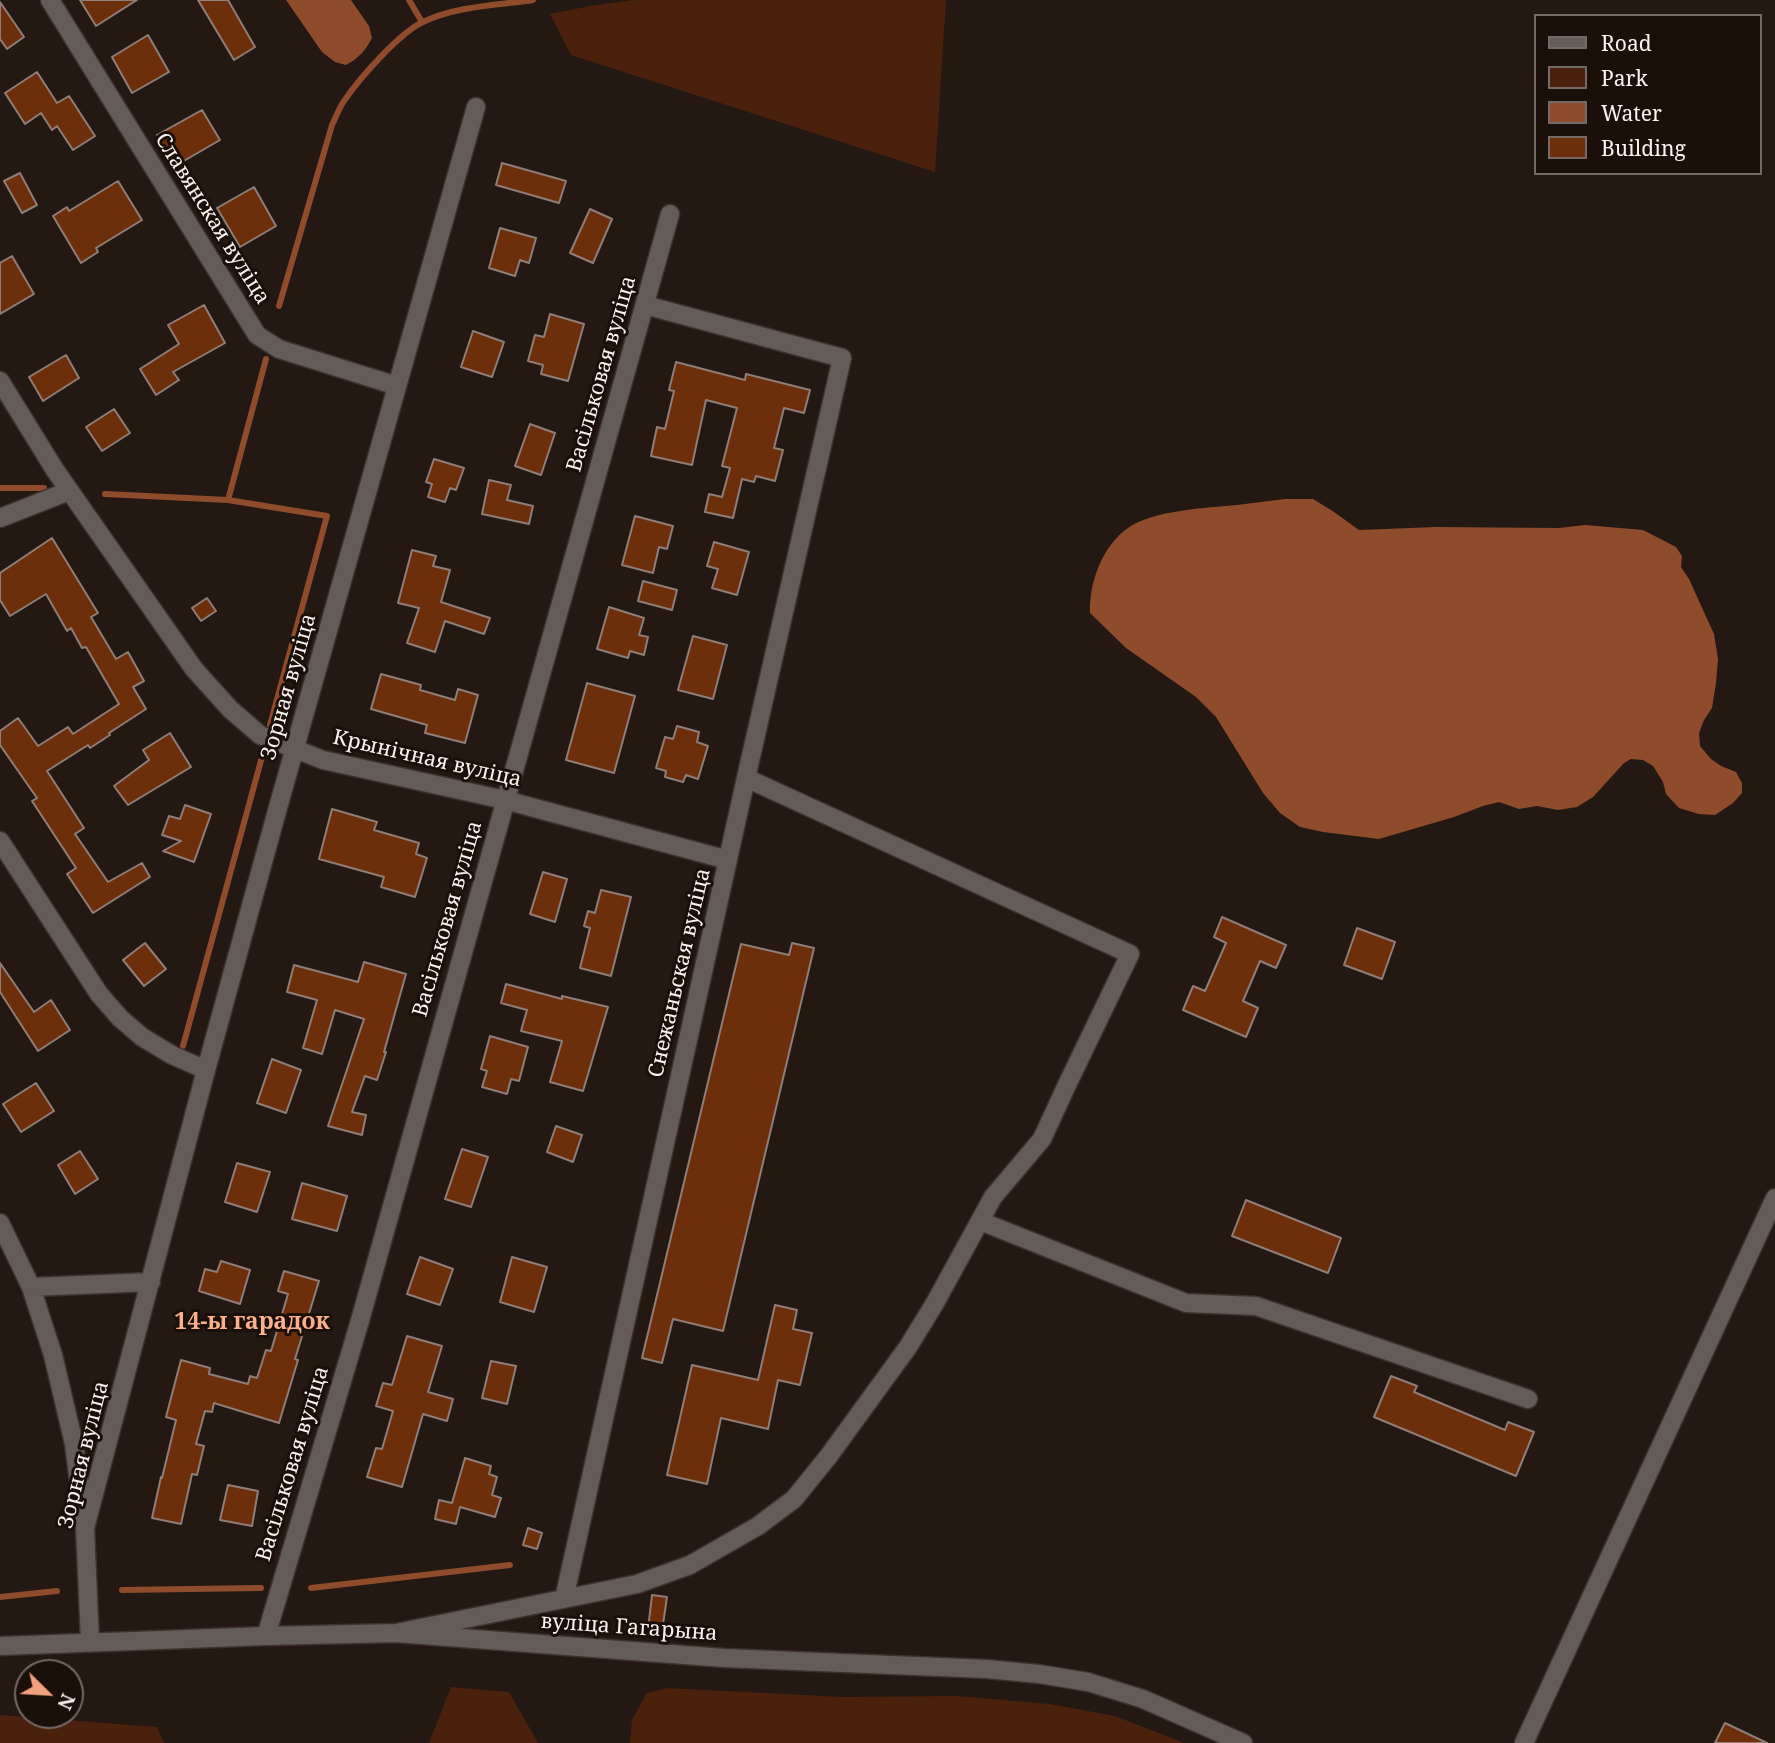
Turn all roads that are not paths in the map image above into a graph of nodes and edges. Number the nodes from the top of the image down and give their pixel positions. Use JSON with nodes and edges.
{"nodes":[{"id":1,"x":50,"y":0,"type":"edge"},
{"id":2,"x":476,"y":107,"type":"dead end"},
{"id":3,"x":670,"y":214,"type":"dead end"},
{"id":4,"x":645,"y":305,"type":"junction"},
{"id":5,"x":0,"y":380,"type":"edge"},
{"id":6,"x":397,"y":386,"type":"junction"},
{"id":7,"x":69,"y":491,"type":"junction"},
{"id":8,"x":0,"y":518,"type":"edge"},
{"id":9,"x":296,"y":748,"type":"junction"},
{"id":10,"x":746,"y":778,"type":"junction"},
{"id":11,"x":505,"y":800,"type":"junction"},
{"id":12,"x":0,"y":841,"type":"edge"},
{"id":13,"x":728,"y":860,"type":"junction"},
{"id":14,"x":206,"y":1070,"type":"junction"},
{"id":15,"x":1775,"y":1198,"type":"edge"},
{"id":16,"x":980,"y":1221,"type":"junction"},
{"id":17,"x":0,"y":1223,"type":"edge"},
{"id":18,"x":151,"y":1282,"type":"junction"},
{"id":19,"x":31,"y":1287,"type":"junction"},
{"id":20,"x":1528,"y":1399,"type":"dead end"},
{"id":21,"x":85,"y":1528,"type":"junction"},
{"id":22,"x":564,"y":1600,"type":"junction"},
{"id":23,"x":396,"y":1633,"type":"junction"},
{"id":24,"x":266,"y":1636,"type":"junction"},
{"id":25,"x":90,"y":1641,"type":"junction"},
{"id":26,"x":0,"y":1646,"type":"edge"},
{"id":27,"x":1243,"y":1743,"type":"edge"},
{"id":28,"x":1524,"y":1743,"type":"edge"}],
"edges":[{"from":1,"to":6,"type":"street","name":"Славянская вуліца"},
{"from":2,"to":6,"type":"street","name":"Зорная вуліца"},
{"from":3,"to":4,"type":"street","name":"Васільковая вуліца"},
{"from":4,"to":10,"type":"street","name":"Снежаньская вуліца"},
{"from":4,"to":11,"type":"street","name":"Васільковая вуліца"},
{"from":5,"to":7,"type":"street","name":"Крынічная вуліца"},
{"from":6,"to":9,"type":"street","name":"Зорная вуліца"},
{"from":7,"to":8,"type":"street"},
{"from":7,"to":9,"type":"street","name":"Крынічная вуліца"},
{"from":9,"to":11,"type":"street","name":"Крынічная вуліца"},
{"from":9,"to":14,"type":"street","name":"Зорная вуліца"},
{"from":10,"to":13,"type":"street","name":"Снежаньская вуліца"},
{"from":10,"to":16,"type":"street"},
{"from":11,"to":13,"type":"street","name":"Крынічная вуліца"},
{"from":11,"to":24,"type":"street","name":"Васільковая вуліца"},
{"from":12,"to":14,"type":"street"},
{"from":13,"to":22,"type":"street","name":"Снежаньская вуліца"},
{"from":14,"to":18,"type":"street","name":"Зорная вуліца"},
{"from":15,"to":28,"type":"street"},
{"from":16,"to":20,"type":"street"},
{"from":16,"to":22,"type":"street"},
{"from":17,"to":19,"type":"street"},
{"from":18,"to":19,"type":"street"},
{"from":18,"to":21,"type":"street","name":"Зорная вуліца"},
{"from":19,"to":21,"type":"street"},
{"from":21,"to":25,"type":"street","name":"Зорная вуліца"},
{"from":22,"to":23,"type":"street"},
{"from":23,"to":24,"type":"street","name":"вуліца Гагарына"},
{"from":23,"to":27,"type":"street","name":"вуліца Гагарына"},
{"from":24,"to":25,"type":"street","name":"вуліца Гагарына"},
{"from":25,"to":26,"type":"street","name":"вуліца Гагарына"}]}
